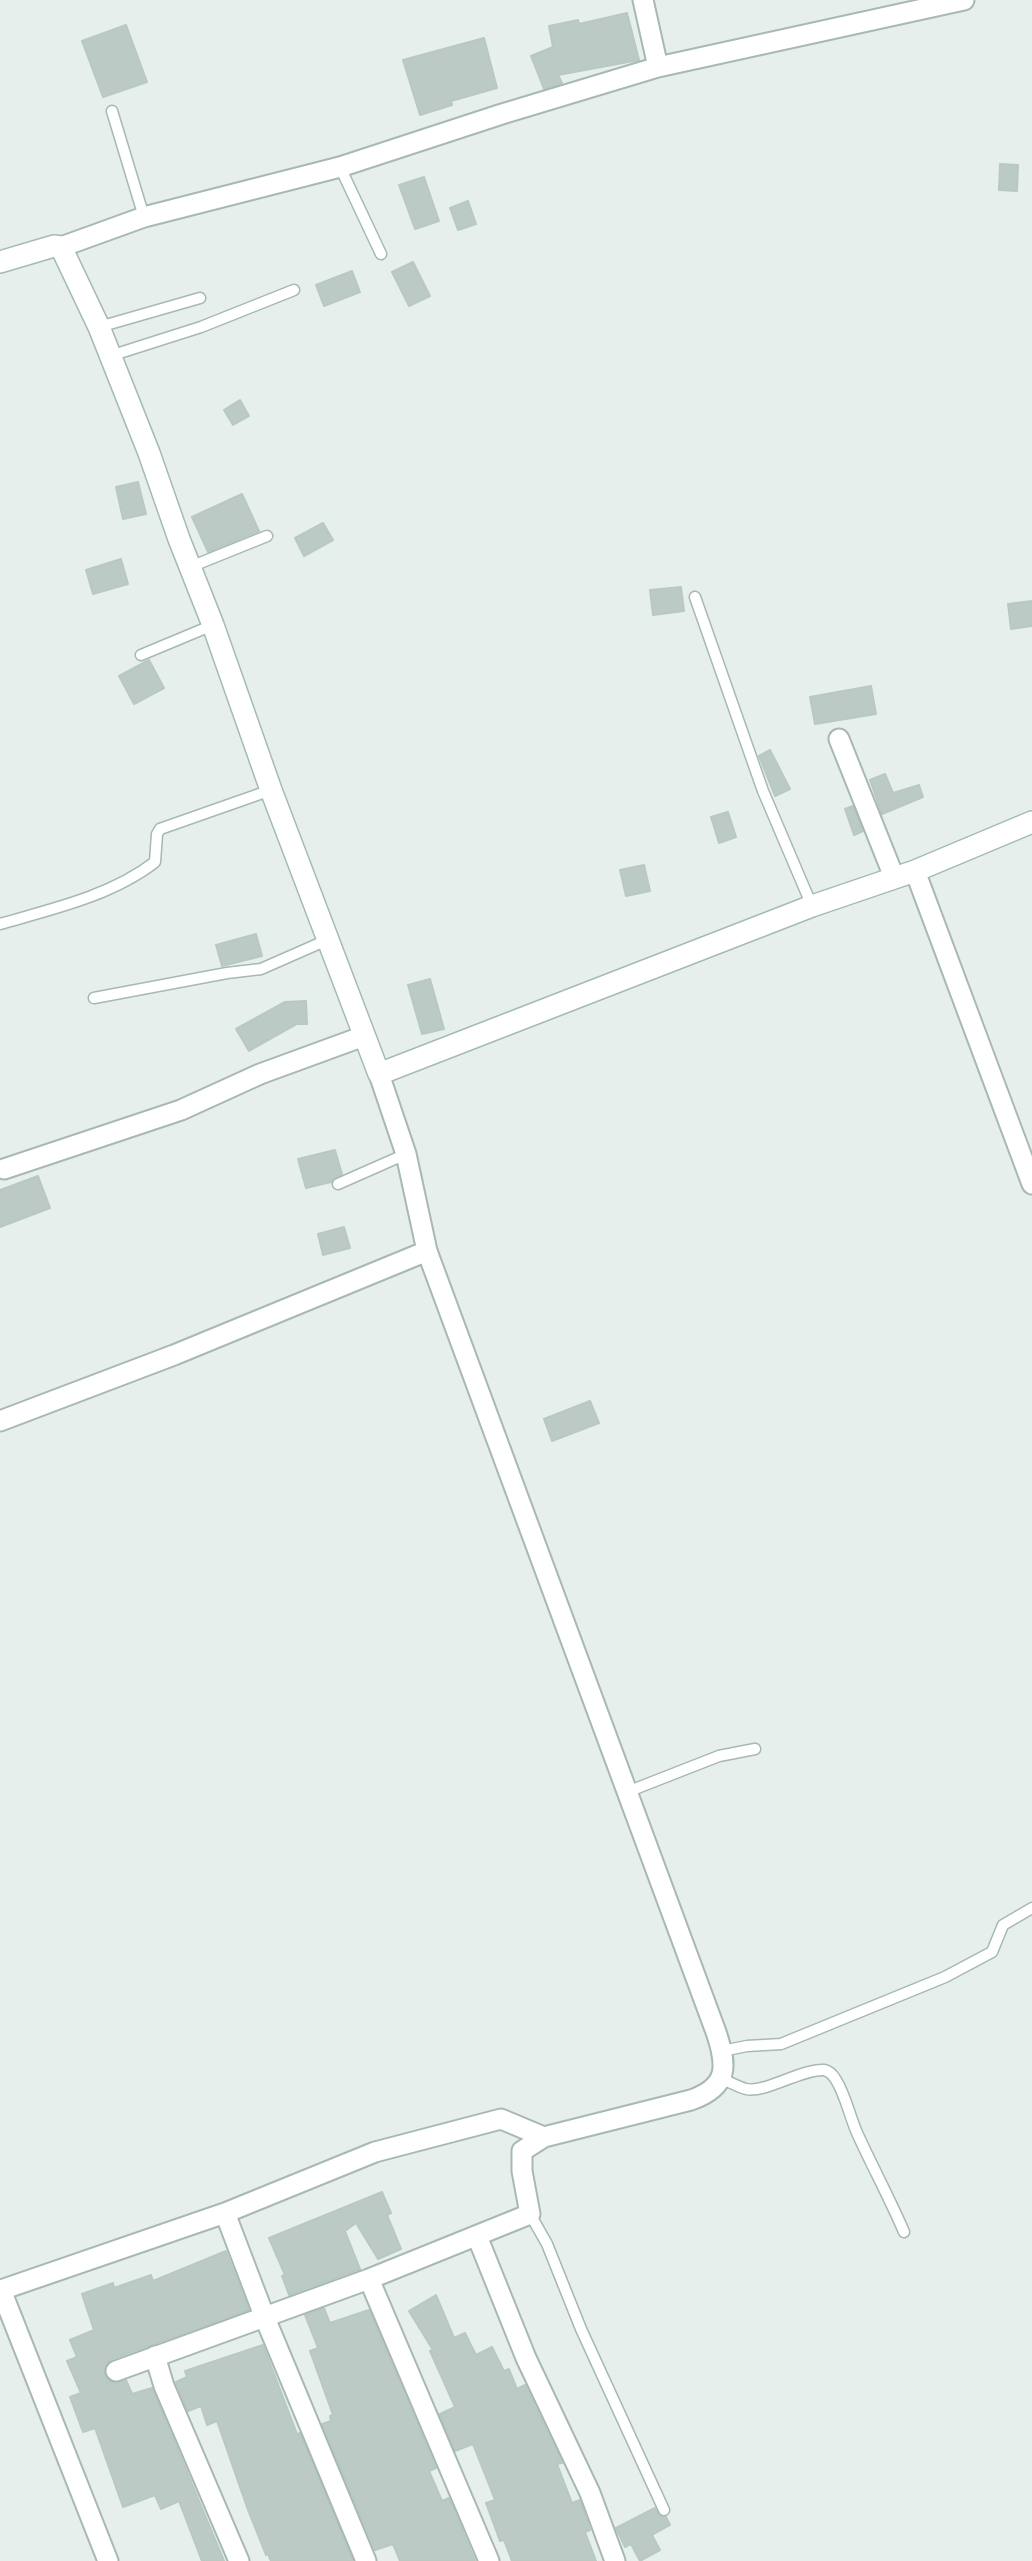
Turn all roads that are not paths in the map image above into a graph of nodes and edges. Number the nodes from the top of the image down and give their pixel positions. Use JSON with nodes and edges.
{"nodes":[{"id":1,"x":643,"y":0,"type":"edge"},
{"id":2,"x":964,"y":0,"type":"edge"},
{"id":3,"x":658,"y":67,"type":"junction"},
{"id":4,"x":112,"y":111,"type":"dead end"},
{"id":5,"x":340,"y":167,"type":"junction"},
{"id":6,"x":144,"y":217,"type":"junction"},
{"id":7,"x":61,"y":247,"type":"junction"},
{"id":8,"x":381,"y":254,"type":"dead end"},
{"id":9,"x":0,"y":262,"type":"edge"},
{"id":10,"x":294,"y":290,"type":"dead end"},
{"id":11,"x":200,"y":298,"type":"dead end"},
{"id":12,"x":99,"y":327,"type":"junction"},
{"id":13,"x":110,"y":356,"type":"junction"},
{"id":14,"x":267,"y":536,"type":"dead end"},
{"id":15,"x":190,"y":567,"type":"junction"},
{"id":16,"x":695,"y":597,"type":"dead end"},
{"id":17,"x":214,"y":625,"type":"junction"},
{"id":18,"x":141,"y":655,"type":"dead end"},
{"id":19,"x":839,"y":739,"type":"dead end"},
{"id":20,"x":271,"y":790,"type":"junction"},
{"id":21,"x":1032,"y":822,"type":"edge"},
{"id":22,"x":915,"y":871,"type":"junction"},
{"id":23,"x":894,"y":877,"type":"junction"},
{"id":24,"x":812,"y":906,"type":"junction"},
{"id":25,"x":0,"y":924,"type":"edge"},
{"id":26,"x":327,"y":940,"type":"junction"},
{"id":27,"x":94,"y":998,"type":"dead end"},
{"id":28,"x":364,"y":1035,"type":"junction"},
{"id":29,"x":379,"y":1074,"type":"junction"},
{"id":30,"x":406,"y":1154,"type":"junction"},
{"id":31,"x":4,"y":1169,"type":"dead end"},
{"id":32,"x":338,"y":1184,"type":"dead end"},
{"id":33,"x":1032,"y":1184,"type":"edge"},
{"id":34,"x":427,"y":1251,"type":"junction"},
{"id":35,"x":0,"y":1422,"type":"edge"},
{"id":36,"x":755,"y":1749,"type":"dead end"},
{"id":37,"x":627,"y":1792,"type":"junction"},
{"id":38,"x":1032,"y":1909,"type":"edge"},
{"id":39,"x":722,"y":2051,"type":"junction"},
{"id":40,"x":722,"y":2079,"type":"junction"},
{"id":41,"x":544,"y":2137,"type":"junction"},
{"id":42,"x":225,"y":2213,"type":"junction"},
{"id":43,"x":530,"y":2214,"type":"junction"},
{"id":44,"x":904,"y":2232,"type":"dead end"},
{"id":45,"x":477,"y":2236,"type":"junction"},
{"id":46,"x":369,"y":2279,"type":"junction"},
{"id":47,"x":0,"y":2290,"type":"edge"},
{"id":48,"x":265,"y":2318,"type":"junction"},
{"id":49,"x":155,"y":2356,"type":"junction"},
{"id":50,"x":116,"y":2371,"type":"dead end"},
{"id":51,"x":664,"y":2510,"type":"dead end"},
{"id":52,"x":611,"y":2560,"type":"edge"},
{"id":53,"x":108,"y":2561,"type":"edge"},
{"id":54,"x":239,"y":2561,"type":"edge"},
{"id":55,"x":366,"y":2561,"type":"edge"},
{"id":56,"x":489,"y":2561,"type":"edge"}],
"edges":[{"from":1,"to":3,"type":"street"},
{"from":2,"to":3,"type":"street"},
{"from":3,"to":5,"type":"street"},
{"from":4,"to":6,"type":"lane"},
{"from":5,"to":6,"type":"street"},
{"from":5,"to":8,"type":"lane"},
{"from":6,"to":7,"type":"street"},
{"from":7,"to":9,"type":"street"},
{"from":7,"to":12,"type":"street"},
{"from":10,"to":13,"type":"lane"},
{"from":11,"to":12,"type":"lane"},
{"from":12,"to":13,"type":"street"},
{"from":13,"to":15,"type":"street"},
{"from":14,"to":15,"type":"lane"},
{"from":15,"to":17,"type":"street"},
{"from":16,"to":24,"type":"lane"},
{"from":17,"to":18,"type":"lane"},
{"from":17,"to":20,"type":"street"},
{"from":19,"to":23,"type":"street"},
{"from":20,"to":25,"type":"lane"},
{"from":20,"to":26,"type":"street"},
{"from":21,"to":22,"type":"street"},
{"from":22,"to":23,"type":"street"},
{"from":22,"to":33,"type":"street"},
{"from":23,"to":24,"type":"street"},
{"from":24,"to":29,"type":"street"},
{"from":26,"to":27,"type":"lane"},
{"from":26,"to":28,"type":"street"},
{"from":28,"to":29,"type":"street"},
{"from":28,"to":31,"type":"street"},
{"from":29,"to":30,"type":"street"},
{"from":30,"to":32,"type":"lane"},
{"from":30,"to":34,"type":"street"},
{"from":34,"to":35,"type":"street"},
{"from":34,"to":37,"type":"street"},
{"from":36,"to":37,"type":"lane"},
{"from":37,"to":39,"type":"street"},
{"from":38,"to":39,"type":"lane"},
{"from":39,"to":40,"type":"street"},
{"from":40,"to":41,"type":"street"},
{"from":40,"to":44,"type":"lane"},
{"from":41,"to":42,"type":"street"},
{"from":41,"to":43,"type":"street"},
{"from":42,"to":47,"type":"street"},
{"from":42,"to":48,"type":"street"},
{"from":43,"to":45,"type":"street"},
{"from":43,"to":51,"type":"lane"},
{"from":45,"to":46,"type":"street"},
{"from":45,"to":52,"type":"street"},
{"from":46,"to":48,"type":"street"},
{"from":46,"to":56,"type":"street"},
{"from":47,"to":53,"type":"street"},
{"from":48,"to":49,"type":"street"},
{"from":48,"to":55,"type":"street"},
{"from":49,"to":50,"type":"street"},
{"from":49,"to":54,"type":"street"}]}
